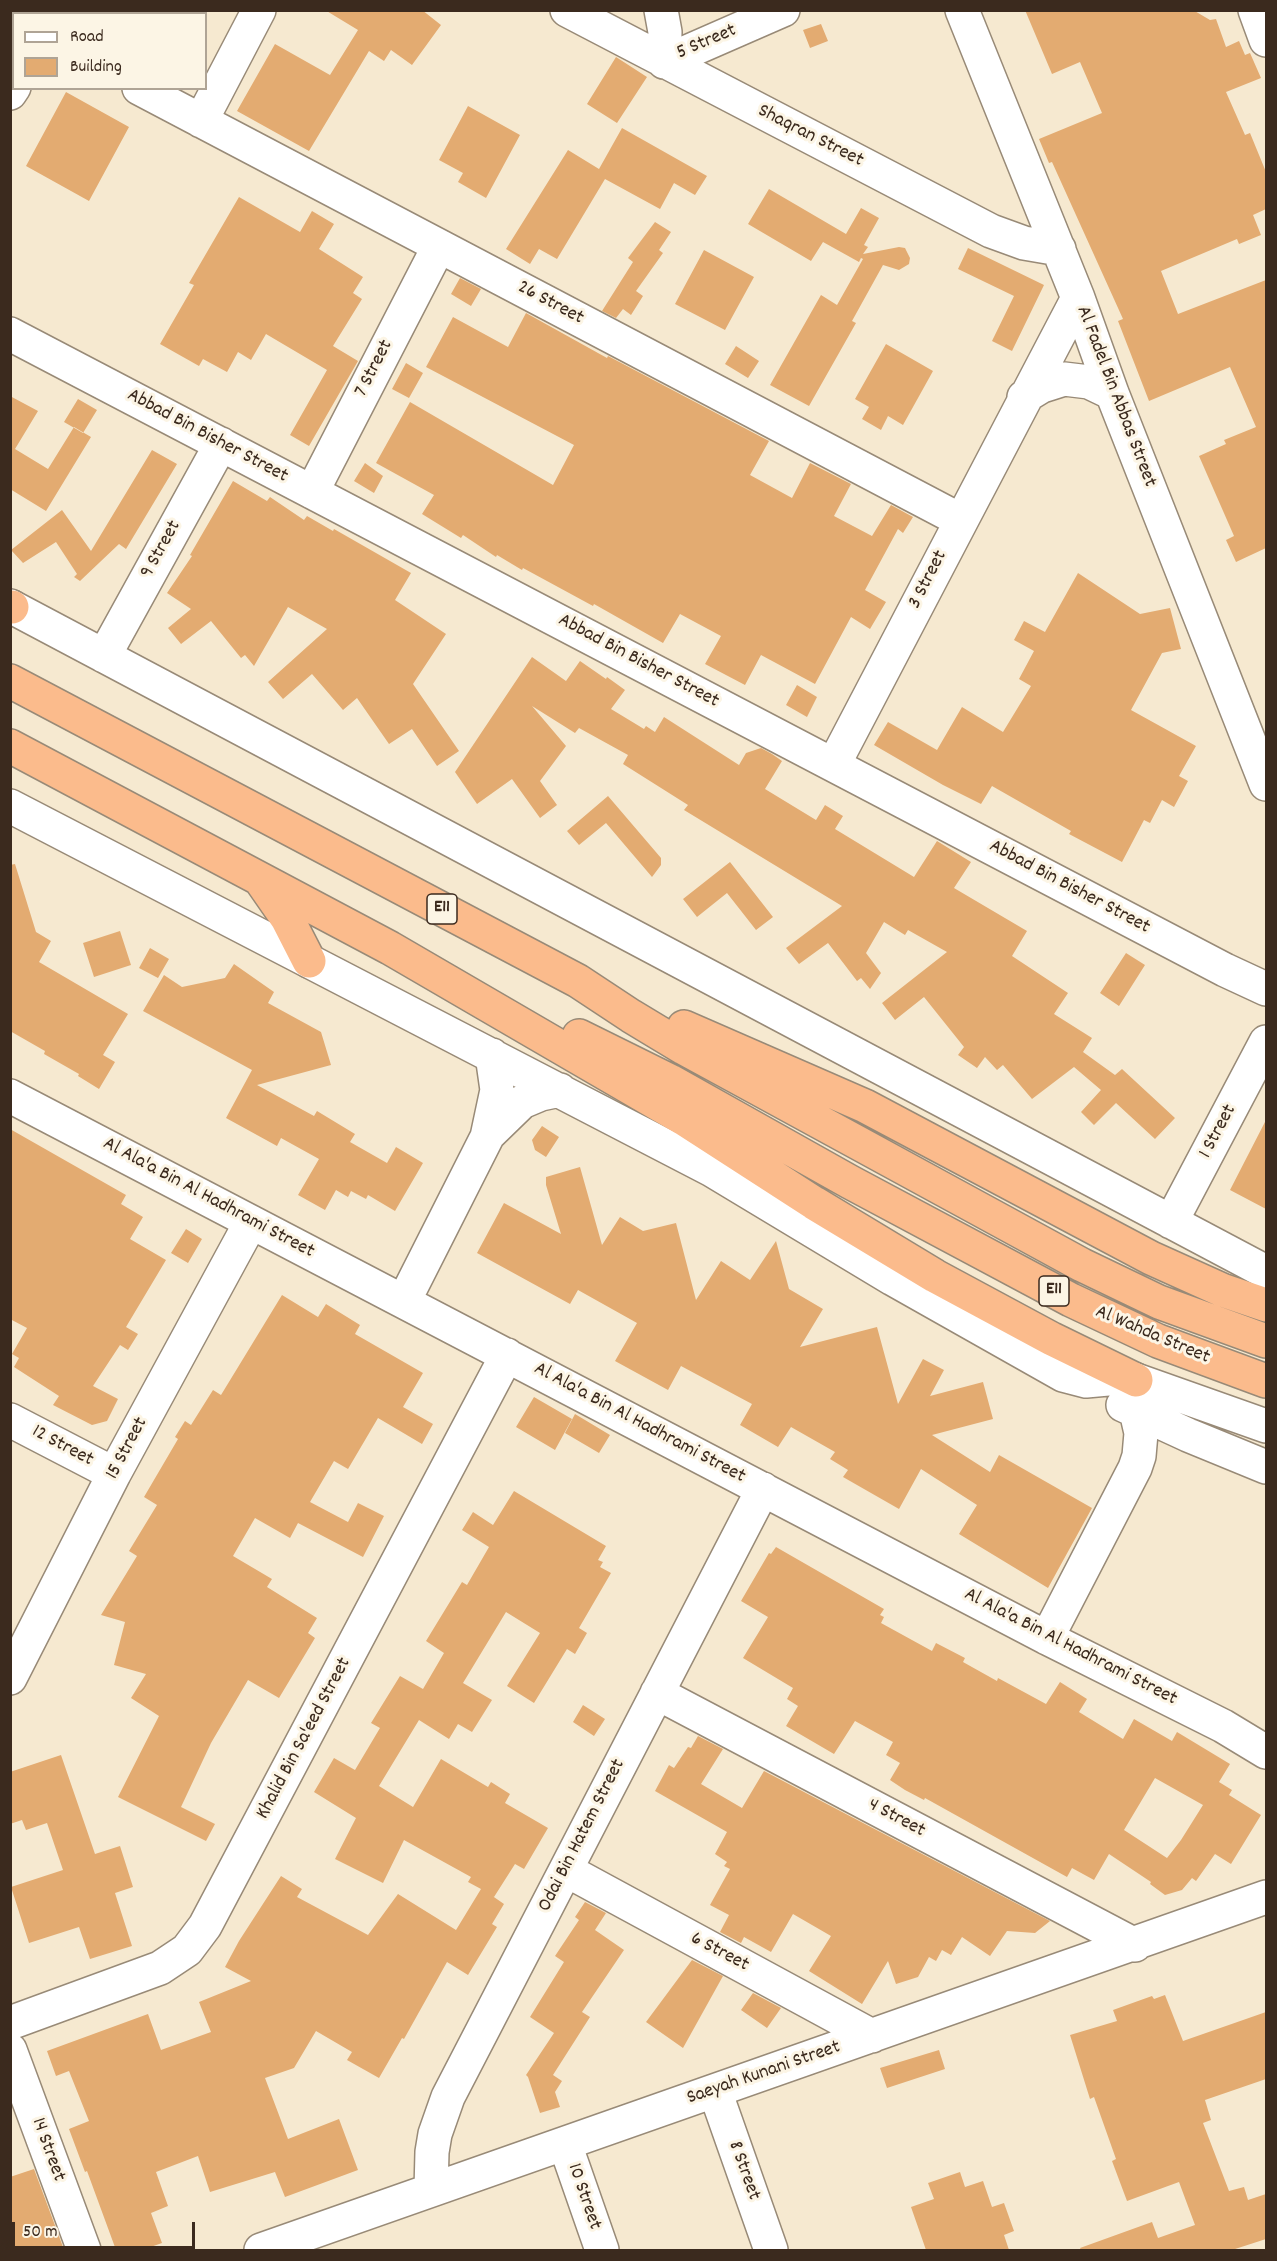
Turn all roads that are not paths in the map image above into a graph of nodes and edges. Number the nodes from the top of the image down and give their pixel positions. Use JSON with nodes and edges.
{"nodes":[{"id":1,"x":259,"y":10,"type":"edge"},
{"id":2,"x":567,"y":10,"type":"edge"},
{"id":3,"x":661,"y":10,"type":"edge"},
{"id":4,"x":783,"y":10,"type":"edge"},
{"id":5,"x":962,"y":10,"type":"edge"},
{"id":6,"x":1255,"y":10,"type":"edge"},
{"id":7,"x":1266,"y":40,"type":"edge"},
{"id":8,"x":664,"y":62,"type":"junction"},
{"id":9,"x":143,"y":90,"type":"edge"},
{"id":10,"x":201,"y":121,"type":"junction"},
{"id":11,"x":439,"y":246,"type":"junction"},
{"id":12,"x":1059,"y":249,"type":"junction"},
{"id":13,"x":1078,"y":298,"type":"junction"},
{"id":14,"x":10,"y":334,"type":"edge"},
{"id":15,"x":1112,"y":393,"type":"junction"},
{"id":16,"x":1024,"y":397,"type":"junction"},
{"id":17,"x":221,"y":444,"type":"junction"},
{"id":18,"x":312,"y":492,"type":"junction"},
{"id":19,"x":960,"y":520,"type":"junction"},
{"id":20,"x":11,"y":607,"type":"edge"},
{"id":21,"x":104,"y":656,"type":"junction"},
{"id":22,"x":10,"y":681,"type":"edge"},
{"id":23,"x":10,"y":746,"type":"edge"},
{"id":24,"x":834,"y":764,"type":"junction"},
{"id":25,"x":1266,"y":784,"type":"edge"},
{"id":26,"x":10,"y":806,"type":"edge"},
{"id":27,"x":259,"y":879,"type":"junction"},
{"id":28,"x":390,"y":948,"type":"junction"},
{"id":29,"x":309,"y":961,"type":"junction"},
{"id":30,"x":578,"y":981,"type":"junction"},
{"id":31,"x":1266,"y":989,"type":"edge"},
{"id":32,"x":1266,"y":1042,"type":"edge"},
{"id":33,"x":492,"y":1055,"type":"junction"},
{"id":34,"x":560,"y":1090,"type":"junction"},
{"id":35,"x":10,"y":1096,"type":"edge"},
{"id":36,"x":487,"y":1137,"type":"junction"},
{"id":37,"x":251,"y":1222,"type":"junction"},
{"id":38,"x":1172,"y":1222,"type":"junction"},
{"id":39,"x":1266,"y":1272,"type":"edge"},
{"id":40,"x":404,"y":1301,"type":"junction"},
{"id":41,"x":1266,"y":1305,"type":"edge"},
{"id":42,"x":1266,"y":1341,"type":"edge"},
{"id":43,"x":507,"y":1355,"type":"junction"},
{"id":44,"x":1266,"y":1381,"type":"edge"},
{"id":45,"x":1136,"y":1395,"type":"junction"},
{"id":46,"x":10,"y":1420,"type":"edge"},
{"id":47,"x":1266,"y":1426,"type":"edge"},
{"id":48,"x":1188,"y":1435,"type":"junction"},
{"id":49,"x":1266,"y":1467,"type":"edge"},
{"id":50,"x":1135,"y":1468,"type":"junction"},
{"id":51,"x":114,"y":1474,"type":"junction"},
{"id":52,"x":763,"y":1489,"type":"junction"},
{"id":53,"x":1047,"y":1638,"type":"junction"},
{"id":54,"x":10,"y":1678,"type":"edge"},
{"id":55,"x":657,"y":1693,"type":"junction"},
{"id":56,"x":1266,"y":1752,"type":"edge"},
{"id":57,"x":566,"y":1870,"type":"junction"},
{"id":58,"x":1266,"y":1897,"type":"edge"},
{"id":59,"x":1135,"y":1945,"type":"junction"},
{"id":60,"x":10,"y":2023,"type":"edge"},
{"id":61,"x":872,"y":2036,"type":"junction"},
{"id":62,"x":10,"y":2050,"type":"edge"},
{"id":63,"x":715,"y":2091,"type":"junction"},
{"id":64,"x":565,"y":2144,"type":"junction"},
{"id":65,"x":431,"y":2190,"type":"junction"},
{"id":66,"x":84,"y":2250,"type":"edge"},
{"id":67,"x":261,"y":2250,"type":"edge"},
{"id":68,"x":602,"y":2250,"type":"edge"},
{"id":69,"x":771,"y":2250,"type":"edge"}],
"edges":[{"from":1,"to":10,"type":"street"},
{"from":2,"to":8,"type":"street","name":"Shaqran Street"},
{"from":3,"to":8,"type":"street"},
{"from":4,"to":8,"type":"street","name":"5 Street"},
{"from":5,"to":12,"type":"street","name":"Al Fadel Bin Abbas Street"},
{"from":6,"to":7,"type":"street"},
{"from":8,"to":12,"type":"street","name":"Shaqran Street"},
{"from":9,"to":10,"type":"street","name":"26 Street"},
{"from":10,"to":11,"type":"street","name":"26 Street"},
{"from":11,"to":18,"type":"street","name":"7 Street"},
{"from":11,"to":19,"type":"street","name":"26 Street"},
{"from":12,"to":13,"type":"street","name":"Al Fadel Bin Abbas Street"},
{"from":13,"to":15,"type":"street","name":"Al Fadel Bin Abbas Street"},
{"from":13,"to":16,"type":"street","name":"3 Street"},
{"from":14,"to":17,"type":"street","name":"Abbad Bin Bisher Street"},
{"from":15,"to":16,"type":"street"},
{"from":15,"to":25,"type":"street","name":"Al Fadel Bin Abbas Street"},
{"from":16,"to":19,"type":"street","name":"3 Street"},
{"from":17,"to":18,"type":"street","name":"Abbad Bin Bisher Street"},
{"from":17,"to":21,"type":"street","name":"9 Street"},
{"from":18,"to":24,"type":"street","name":"Abbad Bin Bisher Street"},
{"from":19,"to":24,"type":"street","name":"3 Street"},
{"from":20,"to":21,"type":"street"},
{"from":21,"to":38,"type":"street"},
{"from":22,"to":30,"type":"highway","number":"E11"},
{"from":23,"to":27,"type":"highway","number":"E11"},
{"from":24,"to":31,"type":"street","name":"Abbad Bin Bisher Street"},
{"from":26,"to":29,"type":"street"},
{"from":27,"to":28,"type":"highway","number":"E11"},
{"from":27,"to":29,"type":"highway"},
{"from":28,"to":44,"type":"highway","name":"Al Wahda Street","number":"E11"},
{"from":28,"to":45,"type":"highway"},
{"from":29,"to":33,"type":"street"},
{"from":30,"to":41,"type":"highway"},
{"from":30,"to":42,"type":"highway","name":"Al Wahda Street","number":"E11"},
{"from":32,"to":38,"type":"street","name":"1 Street"},
{"from":33,"to":34,"type":"street"},
{"from":33,"to":36,"type":"street"},
{"from":34,"to":36,"type":"street"},
{"from":34,"to":45,"type":"street"},
{"from":35,"to":37,"type":"street","name":"Al Ala'a Bin Al Hadhrami Street"},
{"from":36,"to":40,"type":"street"},
{"from":37,"to":40,"type":"street","name":"Al Ala'a Bin Al Hadhrami Street"},
{"from":37,"to":51,"type":"street","name":"15 Street"},
{"from":38,"to":39,"type":"street"},
{"from":40,"to":43,"type":"street","name":"Al Ala'a Bin Al Hadhrami Street"},
{"from":43,"to":52,"type":"street","name":"Al Ala'a Bin Al Hadhrami Street"},
{"from":43,"to":60,"type":"street","name":"Khalid Bin Sa'eed Street"},
{"from":45,"to":47,"type":"street"},
{"from":45,"to":48,"type":"street"},
{"from":45,"to":50,"type":"street"},
{"from":46,"to":51,"type":"street","name":"12 Street"},
{"from":48,"to":49,"type":"street"},
{"from":48,"to":50,"type":"street"},
{"from":50,"to":53,"type":"street"},
{"from":51,"to":54,"type":"street","name":"15 Street"},
{"from":52,"to":53,"type":"street","name":"Al Ala'a Bin Al Hadhrami Street"},
{"from":52,"to":55,"type":"street","name":"Odai Bin Hatem Street"},
{"from":53,"to":56,"type":"street","name":"Al Ala'a Bin Al Hadhrami Street"},
{"from":55,"to":57,"type":"street","name":"Odai Bin Hatem Street"},
{"from":55,"to":59,"type":"street","name":"4 Street"},
{"from":57,"to":61,"type":"street","name":"6 Street"},
{"from":57,"to":65,"type":"street","name":"Odai Bin Hatem Street"},
{"from":58,"to":59,"type":"street","name":"Saeyah Kunani Street"},
{"from":59,"to":61,"type":"street","name":"Saeyah Kunani Street"},
{"from":61,"to":63,"type":"street","name":"Saeyah Kunani Street"},
{"from":62,"to":66,"type":"street","name":"14 Street"},
{"from":63,"to":64,"type":"street","name":"Saeyah Kunani Street"},
{"from":63,"to":69,"type":"street","name":"8 Street"},
{"from":64,"to":65,"type":"street","name":"Saeyah Kunani Street"},
{"from":64,"to":68,"type":"street","name":"10 Street"},
{"from":65,"to":67,"type":"street","name":"Saeyah Kunani Street"}]}
